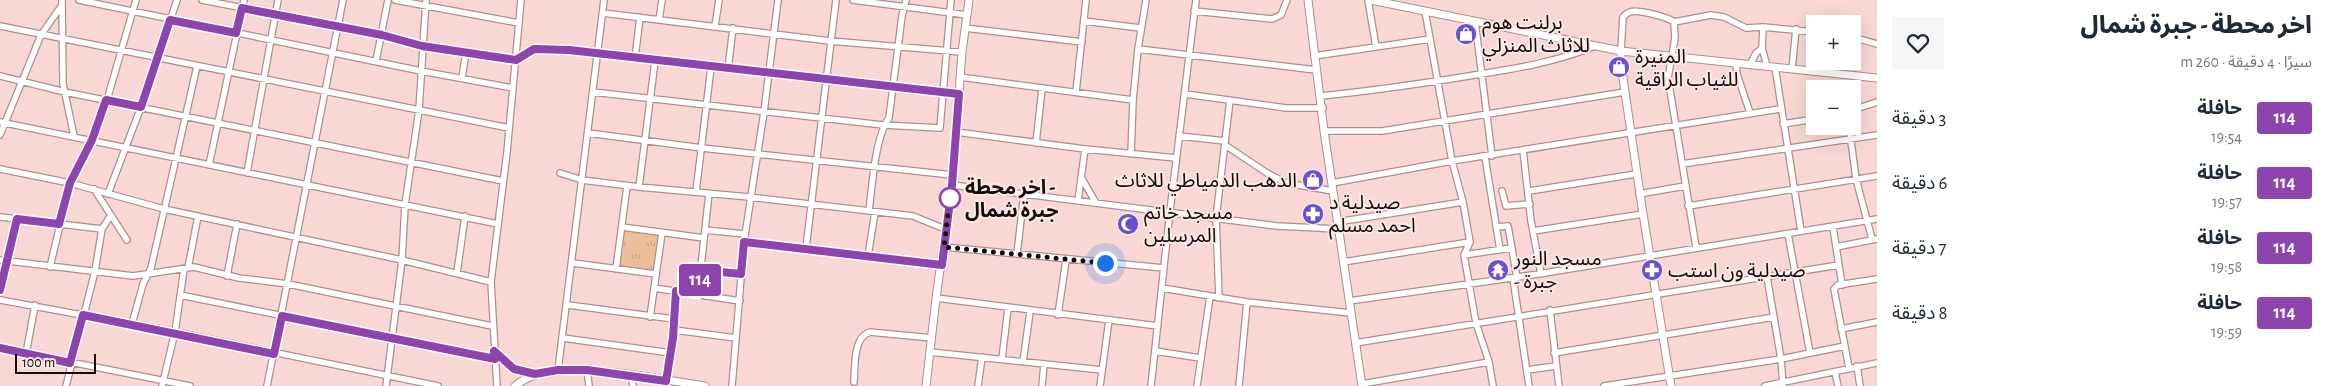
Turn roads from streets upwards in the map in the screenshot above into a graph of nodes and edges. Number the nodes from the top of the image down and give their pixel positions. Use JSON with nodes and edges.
{"nodes":[{"id":1,"x":78,"y":0,"type":"edge"},
{"id":2,"x":136,"y":0,"type":"edge"},
{"id":3,"x":177,"y":0,"type":"edge"},
{"id":4,"x":202,"y":0,"type":"edge"},
{"id":5,"x":244,"y":0,"type":"edge"},
{"id":6,"x":278,"y":0,"type":"edge"},
{"id":7,"x":343,"y":0,"type":"edge"},
{"id":8,"x":388,"y":0,"type":"edge"},
{"id":9,"x":395,"y":0,"type":"edge"},
{"id":10,"x":521,"y":0,"type":"edge"},
{"id":11,"x":604,"y":0,"type":"edge"},
{"id":12,"x":662,"y":0,"type":"edge"},
{"id":13,"x":718,"y":0,"type":"edge"},
{"id":14,"x":778,"y":0,"type":"edge"},
{"id":15,"x":836,"y":0,"type":"edge"},
{"id":16,"x":853,"y":0,"type":"edge"},
{"id":17,"x":951,"y":0,"type":"edge"},
{"id":18,"x":969,"y":0,"type":"edge"},
{"id":19,"x":1086,"y":0,"type":"edge"},
{"id":20,"x":1146,"y":0,"type":"edge"},
{"id":21,"x":1196,"y":0,"type":"edge"},
{"id":22,"x":1287,"y":0,"type":"edge"},
{"id":23,"x":1308,"y":0,"type":"edge"},
{"id":24,"x":1370,"y":0,"type":"edge"},
{"id":25,"x":880,"y":1,"type":"edge"},
{"id":26,"x":62,"y":2,"type":"edge"},
{"id":27,"x":426,"y":3,"type":"edge"},
{"id":28,"x":905,"y":3,"type":"edge"},
{"id":29,"x":242,"y":8,"type":"junction"},
{"id":30,"x":1194,"y":11,"type":"junction"},
{"id":31,"x":1425,"y":11,"type":"junction"},
{"id":32,"x":132,"y":12,"type":"junction"},
{"id":33,"x":603,"y":12,"type":"junction"},
{"id":34,"x":950,"y":12,"type":"junction"},
{"id":35,"x":275,"y":14,"type":"junction"},
{"id":36,"x":967,"y":15,"type":"junction"},
{"id":37,"x":640,"y":17,"type":"junction"},
{"id":38,"x":170,"y":20,"type":"junction"},
{"id":39,"x":659,"y":20,"type":"junction"},
{"id":40,"x":1084,"y":21,"type":"junction"},
{"id":41,"x":1475,"y":21,"type":"junction"},
{"id":42,"x":1674,"y":22,"type":"junction"},
{"id":43,"x":519,"y":23,"type":"junction"},
{"id":44,"x":715,"y":26,"type":"junction"},
{"id":45,"x":0,"y":27,"type":"edge"},
{"id":46,"x":338,"y":27,"type":"junction"},
{"id":47,"x":1763,"y":27,"type":"junction"},
{"id":48,"x":733,"y":28,"type":"junction"},
{"id":49,"x":965,"y":28,"type":"junction"},
{"id":50,"x":1140,"y":28,"type":"junction"},
{"id":51,"x":1796,"y":29,"type":"junction"},
{"id":52,"x":1806,"y":31,"type":"edge"},
{"id":53,"x":236,"y":33,"type":"junction"},
{"id":54,"x":774,"y":34,"type":"junction"},
{"id":55,"x":41,"y":35,"type":"junction"},
{"id":56,"x":382,"y":35,"type":"junction"},
{"id":57,"x":1430,"y":39,"type":"junction"},
{"id":58,"x":63,"y":40,"type":"junction"},
{"id":59,"x":270,"y":40,"type":"junction"},
{"id":60,"x":1861,"y":40,"type":"edge"},
{"id":61,"x":830,"y":42,"type":"junction"},
{"id":62,"x":1082,"y":42,"type":"junction"},
{"id":63,"x":1877,"y":44,"type":"edge"},
{"id":64,"x":422,"y":46,"type":"junction"},
{"id":65,"x":1595,"y":46,"type":"junction"},
{"id":66,"x":898,"y":47,"type":"junction"},
{"id":67,"x":1376,"y":47,"type":"junction"},
{"id":68,"x":1762,"y":48,"type":"junction"},
{"id":69,"x":1138,"y":49,"type":"junction"},
{"id":70,"x":122,"y":51,"type":"junction"},
{"id":71,"x":946,"y":51,"type":"junction"},
{"id":72,"x":1621,"y":51,"type":"junction"},
{"id":73,"x":466,"y":52,"type":"junction"},
{"id":74,"x":962,"y":52,"type":"junction"},
{"id":75,"x":333,"y":53,"type":"junction"},
{"id":76,"x":597,"y":53,"type":"junction"},
{"id":77,"x":1314,"y":56,"type":"junction"},
{"id":78,"x":1189,"y":57,"type":"junction"},
{"id":79,"x":1672,"y":57,"type":"junction"},
{"id":80,"x":157,"y":58,"type":"junction"},
{"id":81,"x":635,"y":58,"type":"junction"},
{"id":82,"x":516,"y":60,"type":"junction"},
{"id":83,"x":376,"y":61,"type":"junction"},
{"id":84,"x":655,"y":61,"type":"junction"},
{"id":85,"x":1736,"y":63,"type":"junction"},
{"id":86,"x":1750,"y":65,"type":"junction"},
{"id":87,"x":198,"y":66,"type":"junction"},
{"id":88,"x":711,"y":67,"type":"junction"},
{"id":89,"x":1771,"y":67,"type":"junction"},
{"id":90,"x":728,"y":69,"type":"junction"},
{"id":91,"x":1792,"y":69,"type":"junction"},
{"id":92,"x":1316,"y":70,"type":"junction"},
{"id":93,"x":421,"y":71,"type":"junction"},
{"id":94,"x":229,"y":72,"type":"junction"},
{"id":95,"x":769,"y":73,"type":"junction"},
{"id":96,"x":1482,"y":74,"type":"junction"},
{"id":97,"x":0,"y":76,"type":"edge"},
{"id":98,"x":960,"y":77,"type":"junction"},
{"id":99,"x":462,"y":78,"type":"junction"},
{"id":100,"x":1877,"y":78,"type":"edge"},
{"id":101,"x":263,"y":79,"type":"junction"},
{"id":102,"x":826,"y":79,"type":"junction"},
{"id":103,"x":22,"y":80,"type":"junction"},
{"id":104,"x":1438,"y":81,"type":"junction"},
{"id":105,"x":892,"y":87,"type":"junction"},
{"id":106,"x":513,"y":88,"type":"junction"},
{"id":107,"x":1042,"y":89,"type":"junction"},
{"id":108,"x":65,"y":92,"type":"junction"},
{"id":109,"x":593,"y":92,"type":"junction"},
{"id":110,"x":942,"y":92,"type":"junction"},
{"id":111,"x":1076,"y":92,"type":"junction"},
{"id":112,"x":1625,"y":92,"type":"junction"},
{"id":113,"x":325,"y":93,"type":"junction"},
{"id":114,"x":959,"y":94,"type":"junction"},
{"id":115,"x":1185,"y":94,"type":"junction"},
{"id":116,"x":1321,"y":96,"type":"junction"},
{"id":117,"x":106,"y":100,"type":"junction"},
{"id":118,"x":650,"y":100,"type":"junction"},
{"id":119,"x":1133,"y":100,"type":"junction"},
{"id":120,"x":1230,"y":100,"type":"junction"},
{"id":121,"x":1877,"y":102,"type":"edge"},
{"id":122,"x":706,"y":106,"type":"junction"},
{"id":123,"x":141,"y":107,"type":"junction"},
{"id":124,"x":1861,"y":107,"type":"edge"},
{"id":125,"x":1323,"y":108,"type":"junction"},
{"id":126,"x":1780,"y":109,"type":"junction"},
{"id":127,"x":418,"y":110,"type":"junction"},
{"id":128,"x":764,"y":112,"type":"junction"},
{"id":129,"x":1750,"y":113,"type":"junction"},
{"id":130,"x":1486,"y":114,"type":"junction"},
{"id":131,"x":186,"y":116,"type":"junction"},
{"id":132,"x":821,"y":118,"type":"junction"},
{"id":133,"x":1806,"y":120,"type":"edge"},
{"id":134,"x":1445,"y":121,"type":"junction"},
{"id":135,"x":2,"y":122,"type":"edge"},
{"id":136,"x":219,"y":124,"type":"junction"},
{"id":137,"x":1783,"y":124,"type":"junction"},
{"id":138,"x":883,"y":125,"type":"junction"},
{"id":139,"x":1675,"y":125,"type":"junction"},
{"id":140,"x":509,"y":128,"type":"junction"},
{"id":141,"x":255,"y":131,"type":"junction"},
{"id":142,"x":1324,"y":131,"type":"junction"},
{"id":143,"x":956,"y":132,"type":"junction"},
{"id":144,"x":588,"y":133,"type":"junction"},
{"id":145,"x":1631,"y":133,"type":"junction"},
{"id":146,"x":0,"y":135,"type":"edge"},
{"id":147,"x":1850,"y":135,"type":"edge"},
{"id":148,"x":1877,"y":135,"type":"edge"},
{"id":149,"x":74,"y":136,"type":"junction"},
{"id":150,"x":1179,"y":136,"type":"junction"},
{"id":151,"x":1851,"y":139,"type":"junction"},
{"id":152,"x":92,"y":140,"type":"junction"},
{"id":153,"x":645,"y":141,"type":"junction"},
{"id":154,"x":316,"y":142,"type":"junction"},
{"id":155,"x":1036,"y":143,"type":"junction"},
{"id":156,"x":1225,"y":143,"type":"junction"},
{"id":157,"x":126,"y":148,"type":"junction"},
{"id":158,"x":702,"y":148,"type":"junction"},
{"id":159,"x":1085,"y":149,"type":"junction"},
{"id":160,"x":1787,"y":149,"type":"junction"},
{"id":161,"x":1523,"y":150,"type":"junction"},
{"id":162,"x":758,"y":154,"type":"junction"},
{"id":163,"x":1131,"y":154,"type":"junction"},
{"id":164,"x":1492,"y":156,"type":"junction"},
{"id":165,"x":1485,"y":157,"type":"junction"},
{"id":166,"x":176,"y":158,"type":"junction"},
{"id":167,"x":1176,"y":158,"type":"junction"},
{"id":168,"x":817,"y":161,"type":"junction"},
{"id":169,"x":1452,"y":162,"type":"junction"},
{"id":170,"x":411,"y":163,"type":"junction"},
{"id":171,"x":1682,"y":164,"type":"junction"},
{"id":172,"x":209,"y":165,"type":"junction"},
{"id":173,"x":874,"y":168,"type":"junction"},
{"id":174,"x":0,"y":169,"type":"edge"},
{"id":175,"x":247,"y":173,"type":"junction"},
{"id":176,"x":560,"y":173,"type":"dead end"},
{"id":177,"x":1636,"y":174,"type":"junction"},
{"id":178,"x":952,"y":175,"type":"junction"},
{"id":179,"x":1877,"y":176,"type":"edge"},
{"id":180,"x":1081,"y":177,"type":"junction"},
{"id":181,"x":1856,"y":179,"type":"junction"},
{"id":182,"x":582,"y":180,"type":"junction"},
{"id":183,"x":504,"y":181,"type":"junction"},
{"id":184,"x":70,"y":183,"type":"junction"},
{"id":185,"x":308,"y":185,"type":"junction"},
{"id":186,"x":952,"y":185,"type":"junction"},
{"id":187,"x":627,"y":186,"type":"junction"},
{"id":188,"x":1685,"y":186,"type":"junction"},
{"id":189,"x":639,"y":187,"type":"junction"},
{"id":190,"x":1332,"y":187,"type":"junction"},
{"id":191,"x":94,"y":189,"type":"junction"},
{"id":192,"x":1794,"y":189,"type":"junction"},
{"id":193,"x":1502,"y":191,"type":"dead end"},
{"id":194,"x":1529,"y":191,"type":"junction"},
{"id":195,"x":696,"y":192,"type":"junction"},
{"id":196,"x":709,"y":193,"type":"junction"},
{"id":197,"x":108,"y":194,"type":"junction"},
{"id":198,"x":1024,"y":194,"type":"junction"},
{"id":199,"x":1639,"y":194,"type":"junction"},
{"id":200,"x":749,"y":197,"type":"junction"},
{"id":201,"x":1078,"y":201,"type":"junction"},
{"id":202,"x":1463,"y":202,"type":"junction"},
{"id":203,"x":1096,"y":203,"type":"junction"},
{"id":204,"x":812,"y":204,"type":"junction"},
{"id":205,"x":1530,"y":204,"type":"junction"},
{"id":206,"x":405,"y":205,"type":"junction"},
{"id":207,"x":1688,"y":206,"type":"junction"},
{"id":208,"x":164,"y":208,"type":"junction"},
{"id":209,"x":1170,"y":211,"type":"junction"},
{"id":210,"x":872,"y":212,"type":"junction"},
{"id":211,"x":1642,"y":214,"type":"junction"},
{"id":212,"x":111,"y":215,"type":"junction"},
{"id":213,"x":198,"y":216,"type":"junction"},
{"id":214,"x":465,"y":216,"type":"junction"},
{"id":215,"x":0,"y":217,"type":"edge"},
{"id":216,"x":1216,"y":218,"type":"junction"},
{"id":217,"x":1877,"y":218,"type":"edge"},
{"id":218,"x":17,"y":219,"type":"junction"},
{"id":219,"x":1868,"y":220,"type":"junction"},
{"id":220,"x":59,"y":224,"type":"junction"},
{"id":221,"x":237,"y":224,"type":"junction"},
{"id":222,"x":498,"y":224,"type":"junction"},
{"id":223,"x":1338,"y":226,"type":"junction"},
{"id":224,"x":622,"y":227,"type":"junction"},
{"id":225,"x":1496,"y":227,"type":"junction"},
{"id":226,"x":1833,"y":227,"type":"junction"},
{"id":227,"x":102,"y":229,"type":"junction"},
{"id":228,"x":945,"y":229,"type":"junction"},
{"id":229,"x":705,"y":230,"type":"junction"},
{"id":230,"x":1533,"y":231,"type":"junction"},
{"id":231,"x":1801,"y":231,"type":"junction"},
{"id":232,"x":662,"y":232,"type":"junction"},
{"id":233,"x":745,"y":234,"type":"junction"},
{"id":234,"x":1788,"y":234,"type":"junction"},
{"id":235,"x":297,"y":238,"type":"junction"},
{"id":236,"x":704,"y":238,"type":"junction"},
{"id":237,"x":1874,"y":239,"type":"edge"},
{"id":238,"x":127,"y":240,"type":"dead end"},
{"id":239,"x":744,"y":242,"type":"junction"},
{"id":240,"x":1470,"y":242,"type":"junction"},
{"id":241,"x":944,"y":247,"type":"junction"},
{"id":242,"x":1696,"y":247,"type":"junction"},
{"id":243,"x":1836,"y":247,"type":"junction"},
{"id":244,"x":806,"y":248,"type":"junction"},
{"id":245,"x":1511,"y":248,"type":"junction"},
{"id":246,"x":1500,"y":250,"type":"junction"},
{"id":247,"x":1017,"y":254,"type":"junction"},
{"id":248,"x":1464,"y":255,"type":"junction"},
{"id":249,"x":1650,"y":255,"type":"junction"},
{"id":250,"x":868,"y":256,"type":"junction"},
{"id":251,"x":402,"y":260,"type":"junction"},
{"id":252,"x":1066,"y":260,"type":"junction"},
{"id":253,"x":3,"y":261,"type":"edge"},
{"id":254,"x":1343,"y":262,"type":"junction"},
{"id":255,"x":573,"y":263,"type":"junction"},
{"id":256,"x":942,"y":265,"type":"junction"},
{"id":257,"x":1839,"y":265,"type":"junction"},
{"id":258,"x":50,"y":266,"type":"junction"},
{"id":259,"x":186,"y":268,"type":"junction"},
{"id":260,"x":1164,"y":268,"type":"junction"},
{"id":261,"x":616,"y":269,"type":"junction"},
{"id":262,"x":701,"y":270,"type":"junction"},
{"id":263,"x":95,"y":271,"type":"junction"},
{"id":264,"x":1795,"y":272,"type":"junction"},
{"id":265,"x":457,"y":273,"type":"junction"},
{"id":266,"x":656,"y":274,"type":"junction"},
{"id":267,"x":741,"y":274,"type":"junction"},
{"id":268,"x":1541,"y":274,"type":"junction"},
{"id":269,"x":148,"y":275,"type":"junction"},
{"id":270,"x":228,"y":276,"type":"junction"},
{"id":271,"x":1767,"y":277,"type":"junction"},
{"id":272,"x":1515,"y":278,"type":"junction"},
{"id":273,"x":1877,"y":279,"type":"edge"},
{"id":274,"x":491,"y":282,"type":"junction"},
{"id":275,"x":1470,"y":283,"type":"junction"},
{"id":276,"x":288,"y":284,"type":"junction"},
{"id":277,"x":1842,"y":284,"type":"junction"},
{"id":278,"x":654,"y":288,"type":"junction"},
{"id":279,"x":1162,"y":288,"type":"junction"},
{"id":280,"x":0,"y":290,"type":"edge"},
{"id":281,"x":676,"y":291,"type":"junction"},
{"id":282,"x":698,"y":294,"type":"junction"},
{"id":283,"x":1656,"y":294,"type":"junction"},
{"id":284,"x":180,"y":295,"type":"junction"},
{"id":285,"x":1210,"y":296,"type":"junction"},
{"id":286,"x":936,"y":298,"type":"junction"},
{"id":287,"x":1219,"y":298,"type":"junction"},
{"id":288,"x":0,"y":300,"type":"edge"},
{"id":289,"x":740,"y":301,"type":"junction"},
{"id":290,"x":1350,"y":301,"type":"junction"},
{"id":291,"x":1247,"y":302,"type":"junction"},
{"id":292,"x":35,"y":305,"type":"junction"},
{"id":293,"x":396,"y":305,"type":"junction"},
{"id":294,"x":568,"y":306,"type":"junction"},
{"id":295,"x":1008,"y":308,"type":"junction"},
{"id":296,"x":1550,"y":310,"type":"junction"},
{"id":297,"x":1030,"y":312,"type":"junction"},
{"id":298,"x":1351,"y":313,"type":"junction"},
{"id":299,"x":83,"y":315,"type":"junction"},
{"id":300,"x":1058,"y":315,"type":"junction"},
{"id":301,"x":282,"y":316,"type":"junction"},
{"id":302,"x":1519,"y":316,"type":"junction"},
{"id":303,"x":650,"y":317,"type":"junction"},
{"id":304,"x":1774,"y":317,"type":"junction"},
{"id":305,"x":674,"y":319,"type":"junction"},
{"id":306,"x":1109,"y":320,"type":"junction"},
{"id":307,"x":1877,"y":322,"type":"edge"},
{"id":308,"x":1476,"y":323,"type":"junction"},
{"id":309,"x":132,"y":324,"type":"junction"},
{"id":310,"x":492,"y":326,"type":"junction"},
{"id":311,"x":1158,"y":326,"type":"junction"},
{"id":312,"x":1841,"y":329,"type":"junction"},
{"id":313,"x":674,"y":330,"type":"junction"},
{"id":314,"x":175,"y":332,"type":"junction"},
{"id":315,"x":1663,"y":336,"type":"junction"},
{"id":316,"x":563,"y":338,"type":"junction"},
{"id":317,"x":736,"y":338,"type":"junction"},
{"id":318,"x":932,"y":338,"type":"junction"},
{"id":319,"x":392,"y":339,"type":"junction"},
{"id":320,"x":1356,"y":343,"type":"junction"},
{"id":321,"x":1845,"y":346,"type":"junction"},
{"id":322,"x":0,"y":348,"type":"edge"},
{"id":323,"x":494,"y":351,"type":"junction"},
{"id":324,"x":1155,"y":351,"type":"junction"},
{"id":325,"x":930,"y":352,"type":"junction"},
{"id":326,"x":671,"y":353,"type":"junction"},
{"id":327,"x":1554,"y":353,"type":"junction"},
{"id":328,"x":1810,"y":353,"type":"junction"},
{"id":329,"x":26,"y":354,"type":"junction"},
{"id":330,"x":274,"y":354,"type":"junction"},
{"id":331,"x":982,"y":357,"type":"junction"},
{"id":332,"x":1200,"y":358,"type":"junction"},
{"id":333,"x":495,"y":359,"type":"junction"},
{"id":334,"x":1002,"y":359,"type":"junction"},
{"id":335,"x":1781,"y":359,"type":"junction"},
{"id":336,"x":1023,"y":362,"type":"junction"},
{"id":337,"x":1489,"y":362,"type":"junction"},
{"id":338,"x":70,"y":363,"type":"junction"},
{"id":339,"x":1877,"y":363,"type":"edge"},
{"id":340,"x":1044,"y":364,"type":"junction"},
{"id":341,"x":1556,"y":366,"type":"junction"},
{"id":342,"x":1857,"y":366,"type":"junction"},
{"id":343,"x":1849,"y":368,"type":"junction"},
{"id":344,"x":558,"y":370,"type":"junction"},
{"id":345,"x":587,"y":370,"type":"junction"},
{"id":346,"x":1102,"y":370,"type":"junction"},
{"id":347,"x":1527,"y":370,"type":"junction"},
{"id":348,"x":1835,"y":372,"type":"junction"},
{"id":349,"x":535,"y":374,"type":"junction"},
{"id":350,"x":387,"y":376,"type":"junction"},
{"id":351,"x":631,"y":376,"type":"junction"},
{"id":352,"x":1670,"y":377,"type":"junction"},
{"id":353,"x":666,"y":381,"type":"junction"},
{"id":354,"x":854,"y":382,"type":"dead end"},
{"id":355,"x":163,"y":383,"type":"edge"},
{"id":356,"x":1783,"y":384,"type":"edge"},
{"id":357,"x":1362,"y":385,"type":"edge"},
{"id":358,"x":66,"y":386,"type":"edge"},
{"id":359,"x":190,"y":386,"type":"edge"},
{"id":360,"x":267,"y":386,"type":"edge"},
{"id":361,"x":386,"y":386,"type":"edge"},
{"id":362,"x":438,"y":386,"type":"edge"},
{"id":363,"x":497,"y":386,"type":"edge"},
{"id":364,"x":515,"y":386,"type":"edge"},
{"id":365,"x":589,"y":386,"type":"edge"},
{"id":366,"x":633,"y":386,"type":"edge"},
{"id":367,"x":705,"y":386,"type":"edge"},
{"id":368,"x":732,"y":386,"type":"edge"},
{"id":369,"x":926,"y":386,"type":"edge"},
{"id":370,"x":978,"y":386,"type":"edge"},
{"id":371,"x":1042,"y":386,"type":"edge"},
{"id":372,"x":1100,"y":386,"type":"edge"},
{"id":373,"x":1151,"y":386,"type":"edge"},
{"id":374,"x":1197,"y":386,"type":"edge"},
{"id":375,"x":1239,"y":386,"type":"edge"},
{"id":376,"x":1493,"y":386,"type":"edge"},
{"id":377,"x":1529,"y":386,"type":"edge"},
{"id":378,"x":1559,"y":386,"type":"edge"},
{"id":379,"x":1604,"y":386,"type":"edge"},
{"id":380,"x":1671,"y":386,"type":"edge"},
{"id":381,"x":1766,"y":386,"type":"edge"},
{"id":382,"x":1838,"y":386,"type":"edge"},
{"id":383,"x":1860,"y":386,"type":"edge"}],
"edges":[{"from":1,"to":32,"type":"street"},
{"from":2,"to":32,"type":"street"},
{"from":3,"to":38,"type":"street"},
{"from":4,"to":29,"type":"street"},
{"from":5,"to":29,"type":"street"},
{"from":6,"to":35,"type":"street"},
{"from":7,"to":46,"type":"street"},
{"from":8,"to":56,"type":"street"},
{"from":9,"to":27,"type":"street"},
{"from":10,"to":43,"type":"street"},
{"from":11,"to":33,"type":"street"},
{"from":12,"to":39,"type":"street"},
{"from":13,"to":44,"type":"street"},
{"from":14,"to":54,"type":"street"},
{"from":15,"to":61,"type":"street"},
{"from":16,"to":25,"type":"street"},
{"from":17,"to":34,"type":"street"},
{"from":18,"to":36,"type":"street"},
{"from":19,"to":40,"type":"street"},
{"from":20,"to":50,"type":"street"},
{"from":21,"to":30,"type":"street"},
{"from":22,"to":30,"type":"street"},
{"from":23,"to":77,"type":"street"},
{"from":24,"to":31,"type":"street"},
{"from":24,"to":67,"type":"street"},
{"from":25,"to":28,"type":"street"},
{"from":26,"to":55,"type":"street"},
{"from":26,"to":58,"type":"street"},
{"from":27,"to":43,"type":"street"},
{"from":27,"to":64,"type":"street"},
{"from":28,"to":34,"type":"street"},
{"from":28,"to":66,"type":"street"},
{"from":29,"to":35,"type":"street"},
{"from":29,"to":53,"type":"street"},
{"from":30,"to":78,"type":"street"},
{"from":31,"to":41,"type":"street"},
{"from":31,"to":57,"type":"street"},
{"from":32,"to":38,"type":"street"},
{"from":32,"to":70,"type":"street"},
{"from":33,"to":37,"type":"street"},
{"from":33,"to":76,"type":"street"},
{"from":34,"to":36,"type":"street"},
{"from":34,"to":71,"type":"street"},
{"from":35,"to":46,"type":"street"},
{"from":35,"to":59,"type":"street"},
{"from":36,"to":49,"type":"street"},
{"from":37,"to":39,"type":"street"},
{"from":37,"to":81,"type":"street"},
{"from":38,"to":53,"type":"street"},
{"from":38,"to":80,"type":"street"},
{"from":39,"to":44,"type":"street"},
{"from":40,"to":50,"type":"street"},
{"from":40,"to":62,"type":"street"},
{"from":41,"to":65,"type":"street"},
{"from":41,"to":96,"type":"street"},
{"from":42,"to":47,"type":"street"},
{"from":42,"to":72,"type":"street"},
{"from":42,"to":79,"type":"street"},
{"from":43,"to":82,"type":"street"},
{"from":44,"to":48,"type":"street"},
{"from":45,"to":55,"type":"street"},
{"from":46,"to":56,"type":"street"},
{"from":46,"to":75,"type":"street"},
{"from":47,"to":51,"type":"street"},
{"from":47,"to":68,"type":"street"},
{"from":48,"to":54,"type":"street"},
{"from":48,"to":90,"type":"street"},
{"from":49,"to":62,"type":"street"},
{"from":49,"to":74,"type":"street"},
{"from":50,"to":69,"type":"street"},
{"from":51,"to":52,"type":"street"},
{"from":51,"to":91,"type":"street"},
{"from":53,"to":59,"type":"street"},
{"from":53,"to":94,"type":"street"},
{"from":54,"to":61,"type":"street"},
{"from":54,"to":95,"type":"street"},
{"from":55,"to":58,"type":"street"},
{"from":55,"to":103,"type":"street"},
{"from":56,"to":64,"type":"street"},
{"from":56,"to":83,"type":"street"},
{"from":57,"to":67,"type":"street"},
{"from":57,"to":104,"type":"street"},
{"from":58,"to":70,"type":"street"},
{"from":58,"to":108,"type":"street"},
{"from":59,"to":75,"type":"street"},
{"from":59,"to":101,"type":"street"},
{"from":60,"to":63,"type":"street"},
{"from":61,"to":66,"type":"street"},
{"from":61,"to":102,"type":"street"},
{"from":62,"to":111,"type":"street"},
{"from":64,"to":73,"type":"street"},
{"from":64,"to":93,"type":"street"},
{"from":65,"to":72,"type":"street"},
{"from":65,"to":96,"type":"street"},
{"from":66,"to":71,"type":"street"},
{"from":66,"to":105,"type":"street"},
{"from":67,"to":77,"type":"street"},
{"from":68,"to":86,"type":"street"},
{"from":68,"to":89,"type":"street"},
{"from":69,"to":78,"type":"street"},
{"from":69,"to":119,"type":"street"},
{"from":70,"to":80,"type":"street"},
{"from":70,"to":117,"type":"street"},
{"from":71,"to":74,"type":"street"},
{"from":71,"to":110,"type":"street"},
{"from":72,"to":79,"type":"street"},
{"from":72,"to":112,"type":"street"},
{"from":73,"to":82,"type":"street"},
{"from":73,"to":99,"type":"street"},
{"from":74,"to":98,"type":"street"},
{"from":75,"to":83,"type":"street"},
{"from":75,"to":113,"type":"street"},
{"from":76,"to":81,"type":"street"},
{"from":76,"to":82,"type":"street"},
{"from":76,"to":109,"type":"street"},
{"from":77,"to":92,"type":"street"},
{"from":78,"to":92,"type":"street"},
{"from":78,"to":115,"type":"street"},
{"from":79,"to":85,"type":"street"},
{"from":79,"to":139,"type":"street"},
{"from":80,"to":87,"type":"street"},
{"from":80,"to":123,"type":"street"},
{"from":81,"to":84,"type":"street"},
{"from":82,"to":106,"type":"street"},
{"from":83,"to":93,"type":"street"},
{"from":84,"to":88,"type":"street"},
{"from":84,"to":118,"type":"street"},
{"from":85,"to":86,"type":"street"},
{"from":85,"to":129,"type":"street"},
{"from":86,"to":89,"type":"street"},
{"from":87,"to":94,"type":"street"},
{"from":87,"to":131,"type":"street"},
{"from":88,"to":90,"type":"street"},
{"from":88,"to":122,"type":"street"},
{"from":89,"to":91,"type":"street"},
{"from":89,"to":126,"type":"street"},
{"from":90,"to":95,"type":"street"},
{"from":91,"to":100,"type":"street"},
{"from":92,"to":116,"type":"street"},
{"from":93,"to":99,"type":"street"},
{"from":93,"to":127,"type":"street"},
{"from":94,"to":101,"type":"street"},
{"from":94,"to":136,"type":"street"},
{"from":95,"to":102,"type":"street"},
{"from":95,"to":128,"type":"street"},
{"from":96,"to":104,"type":"street"},
{"from":96,"to":130,"type":"street"},
{"from":97,"to":103,"type":"street"},
{"from":98,"to":107,"type":"street"},
{"from":98,"to":114,"type":"street"},
{"from":99,"to":106,"type":"street"},
{"from":101,"to":113,"type":"street"},
{"from":101,"to":141,"type":"street"},
{"from":102,"to":105,"type":"street"},
{"from":102,"to":132,"type":"street"},
{"from":103,"to":108,"type":"street"},
{"from":103,"to":135,"type":"street"},
{"from":104,"to":116,"type":"street"},
{"from":104,"to":134,"type":"street"},
{"from":105,"to":110,"type":"street"},
{"from":105,"to":138,"type":"street"},
{"from":106,"to":140,"type":"street"},
{"from":107,"to":111,"type":"street"},
{"from":107,"to":155,"type":"street"},
{"from":108,"to":117,"type":"street"},
{"from":108,"to":149,"type":"street"},
{"from":109,"to":118,"type":"street"},
{"from":109,"to":144,"type":"street"},
{"from":110,"to":114,"type":"street"},
{"from":110,"to":138,"type":"street"},
{"from":111,"to":119,"type":"street"},
{"from":112,"to":130,"type":"street"},
{"from":112,"to":145,"type":"street"},
{"from":113,"to":127,"type":"street"},
{"from":113,"to":154,"type":"street"},
{"from":114,"to":143,"type":"street"},
{"from":115,"to":120,"type":"street"},
{"from":115,"to":150,"type":"street"},
{"from":116,"to":125,"type":"street"},
{"from":117,"to":123,"type":"street"},
{"from":117,"to":152,"type":"street"},
{"from":118,"to":122,"type":"street"},
{"from":118,"to":153,"type":"street"},
{"from":119,"to":163,"type":"street"},
{"from":120,"to":125,"type":"street"},
{"from":120,"to":156,"type":"street"},
{"from":121,"to":124,"type":"street"},
{"from":122,"to":128,"type":"street"},
{"from":122,"to":158,"type":"street"},
{"from":123,"to":131,"type":"street"},
{"from":123,"to":157,"type":"street"},
{"from":125,"to":142,"type":"street"},
{"from":126,"to":129,"type":"street"},
{"from":126,"to":137,"type":"street"},
{"from":127,"to":140,"type":"street"},
{"from":127,"to":170,"type":"street"},
{"from":128,"to":132,"type":"street"},
{"from":128,"to":162,"type":"street"},
{"from":129,"to":139,"type":"street"},
{"from":130,"to":134,"type":"street"},
{"from":130,"to":164,"type":"street"},
{"from":131,"to":136,"type":"street"},
{"from":131,"to":166,"type":"street"},
{"from":132,"to":138,"type":"street"},
{"from":132,"to":168,"type":"street"},
{"from":133,"to":137,"type":"street"},
{"from":134,"to":142,"type":"street"},
{"from":134,"to":169,"type":"street"},
{"from":135,"to":146,"type":"street"},
{"from":135,"to":149,"type":"street"},
{"from":136,"to":141,"type":"street"},
{"from":136,"to":172,"type":"street"},
{"from":137,"to":160,"type":"street"},
{"from":138,"to":173,"type":"street"},
{"from":139,"to":145,"type":"street"},
{"from":139,"to":171,"type":"street"},
{"from":140,"to":183,"type":"street"},
{"from":141,"to":154,"type":"street"},
{"from":141,"to":175,"type":"street"},
{"from":142,"to":190,"type":"street"},
{"from":143,"to":155,"type":"street"},
{"from":143,"to":178,"type":"street"},
{"from":144,"to":153,"type":"street"},
{"from":144,"to":182,"type":"street"},
{"from":145,"to":161,"type":"street"},
{"from":145,"to":177,"type":"street"},
{"from":147,"to":151,"type":"street"},
{"from":148,"to":151,"type":"street"},
{"from":149,"to":152,"type":"street"},
{"from":150,"to":156,"type":"street"},
{"from":150,"to":167,"type":"street"},
{"from":151,"to":160,"type":"street"},
{"from":151,"to":181,"type":"street"},
{"from":152,"to":157,"type":"street"},
{"from":152,"to":184,"type":"street"},
{"from":153,"to":158,"type":"street"},
{"from":153,"to":189,"type":"street"},
{"from":154,"to":170,"type":"street"},
{"from":154,"to":185,"type":"street"},
{"from":155,"to":159,"type":"street"},
{"from":156,"to":190,"type":"street"},
{"from":156,"to":216,"type":"street"},
{"from":157,"to":166,"type":"street"},
{"from":157,"to":197,"type":"street"},
{"from":158,"to":162,"type":"street"},
{"from":158,"to":195,"type":"street"},
{"from":159,"to":163,"type":"street"},
{"from":159,"to":180,"type":"street"},
{"from":160,"to":171,"type":"street"},
{"from":160,"to":192,"type":"street"},
{"from":161,"to":164,"type":"street"},
{"from":161,"to":194,"type":"street"},
{"from":162,"to":168,"type":"street"},
{"from":162,"to":200,"type":"street"},
{"from":163,"to":167,"type":"street"},
{"from":164,"to":165,"type":"street"},
{"from":165,"to":169,"type":"street"},
{"from":165,"to":225,"type":"street"},
{"from":166,"to":172,"type":"street"},
{"from":166,"to":208,"type":"street"},
{"from":167,"to":209,"type":"street"},
{"from":168,"to":173,"type":"street"},
{"from":168,"to":204,"type":"street"},
{"from":169,"to":190,"type":"street"},
{"from":169,"to":202,"type":"street"},
{"from":170,"to":183,"type":"street"},
{"from":170,"to":206,"type":"street"},
{"from":171,"to":188,"type":"street"},
{"from":172,"to":175,"type":"street"},
{"from":173,"to":178,"type":"street"},
{"from":173,"to":210,"type":"street"},
{"from":174,"to":184,"type":"street"},
{"from":175,"to":185,"type":"street"},
{"from":176,"to":182,"type":"street"},
{"from":177,"to":194,"type":"street"},
{"from":177,"to":199,"type":"street"},
{"from":178,"to":186,"type":"street"},
{"from":179,"to":181,"type":"street"},
{"from":180,"to":201,"type":"street"},
{"from":180,"to":203,"type":"street"},
{"from":181,"to":192,"type":"street"},
{"from":181,"to":219,"type":"street"},
{"from":182,"to":187,"type":"street"},
{"from":182,"to":255,"type":"street"},
{"from":183,"to":222,"type":"street"},
{"from":184,"to":191,"type":"street"},
{"from":184,"to":220,"type":"street"},
{"from":185,"to":206,"type":"street"},
{"from":185,"to":235,"type":"street"},
{"from":186,"to":198,"type":"street"},
{"from":186,"to":228,"type":"street"},
{"from":187,"to":189,"type":"street"},
{"from":187,"to":224,"type":"street"},
{"from":188,"to":199,"type":"street"},
{"from":188,"to":207,"type":"street"},
{"from":189,"to":195,"type":"street"},
{"from":190,"to":223,"type":"street"},
{"from":191,"to":197,"type":"street"},
{"from":191,"to":212,"type":"street"},
{"from":192,"to":207,"type":"street"},
{"from":192,"to":231,"type":"street"},
{"from":193,"to":205,"type":"street"},
{"from":194,"to":205,"type":"street"},
{"from":195,"to":196,"type":"street"},
{"from":196,"to":200,"type":"street"},
{"from":196,"to":229,"type":"street"},
{"from":197,"to":208,"type":"street"},
{"from":198,"to":201,"type":"street"},
{"from":198,"to":247,"type":"street"},
{"from":199,"to":211,"type":"street"},
{"from":200,"to":204,"type":"street"},
{"from":200,"to":233,"type":"street"},
{"from":201,"to":203,"type":"street"},
{"from":202,"to":223,"type":"street"},
{"from":202,"to":240,"type":"street"},
{"from":203,"to":209,"type":"street"},
{"from":204,"to":210,"type":"street"},
{"from":204,"to":244,"type":"street"},
{"from":205,"to":230,"type":"street"},
{"from":206,"to":214,"type":"street"},
{"from":206,"to":251,"type":"street"},
{"from":207,"to":242,"type":"street"},
{"from":208,"to":213,"type":"street"},
{"from":208,"to":269,"type":"street"},
{"from":209,"to":216,"type":"street"},
{"from":209,"to":260,"type":"street"},
{"from":210,"to":228,"type":"street"},
{"from":210,"to":250,"type":"street"},
{"from":211,"to":230,"type":"street"},
{"from":211,"to":249,"type":"street"},
{"from":212,"to":227,"type":"street"},
{"from":212,"to":238,"type":"street"},
{"from":213,"to":221,"type":"street"},
{"from":213,"to":259,"type":"street"},
{"from":214,"to":222,"type":"street"},
{"from":214,"to":265,"type":"street"},
{"from":215,"to":218,"type":"street"},
{"from":216,"to":223,"type":"street"},
{"from":216,"to":287,"type":"street"},
{"from":217,"to":219,"type":"street"},
{"from":218,"to":220,"type":"street"},
{"from":218,"to":253,"type":"street"},
{"from":219,"to":226,"type":"street"},
{"from":219,"to":237,"type":"street"},
{"from":220,"to":227,"type":"street"},
{"from":220,"to":258,"type":"street"},
{"from":221,"to":235,"type":"street"},
{"from":221,"to":270,"type":"street"},
{"from":222,"to":274,"type":"street"},
{"from":223,"to":254,"type":"street"},
{"from":224,"to":232,"type":"street"},
{"from":224,"to":261,"type":"street"},
{"from":225,"to":245,"type":"street"},
{"from":225,"to":246,"type":"street"},
{"from":226,"to":231,"type":"street"},
{"from":226,"to":243,"type":"street"},
{"from":227,"to":263,"type":"street"},
{"from":228,"to":241,"type":"street"},
{"from":229,"to":233,"type":"street"},
{"from":229,"to":236,"type":"street"},
{"from":230,"to":268,"type":"street"},
{"from":231,"to":234,"type":"street"},
{"from":232,"to":236,"type":"street"},
{"from":232,"to":266,"type":"street"},
{"from":233,"to":239,"type":"street"},
{"from":234,"to":242,"type":"street"},
{"from":234,"to":264,"type":"street"},
{"from":235,"to":251,"type":"street"},
{"from":235,"to":276,"type":"street"},
{"from":236,"to":262,"type":"street"},
{"from":237,"to":243,"type":"street"},
{"from":239,"to":244,"type":"street"},
{"from":239,"to":267,"type":"street"},
{"from":240,"to":248,"type":"street"},
{"from":240,"to":254,"type":"street"},
{"from":241,"to":247,"type":"street"},
{"from":241,"to":256,"type":"street"},
{"from":242,"to":249,"type":"street"},
{"from":243,"to":257,"type":"street"},
{"from":244,"to":250,"type":"street"},
{"from":245,"to":246,"type":"street"},
{"from":245,"to":272,"type":"street"},
{"from":246,"to":248,"type":"street"},
{"from":247,"to":252,"type":"street"},
{"from":248,"to":275,"type":"street"},
{"from":249,"to":268,"type":"street"},
{"from":249,"to":283,"type":"street"},
{"from":250,"to":256,"type":"street"},
{"from":251,"to":265,"type":"street"},
{"from":251,"to":293,"type":"street"},
{"from":252,"to":260,"type":"street"},
{"from":252,"to":300,"type":"street"},
{"from":253,"to":258,"type":"street"},
{"from":253,"to":280,"type":"street"},
{"from":254,"to":290,"type":"street"},
{"from":255,"to":261,"type":"street"},
{"from":255,"to":294,"type":"street"},
{"from":256,"to":286,"type":"street"},
{"from":257,"to":264,"type":"street"},
{"from":257,"to":277,"type":"street"},
{"from":258,"to":263,"type":"street"},
{"from":259,"to":269,"type":"street"},
{"from":259,"to":270,"type":"street"},
{"from":259,"to":284,"type":"street"},
{"from":260,"to":279,"type":"street"},
{"from":261,"to":266,"type":"street"},
{"from":262,"to":267,"type":"street"},
{"from":262,"to":282,"type":"street"},
{"from":263,"to":269,"type":"street"},
{"from":263,"to":299,"type":"street"},
{"from":264,"to":271,"type":"street"},
{"from":264,"to":328,"type":"street"},
{"from":265,"to":274,"type":"street"},
{"from":266,"to":278,"type":"street"},
{"from":267,"to":289,"type":"street"},
{"from":268,"to":272,"type":"street"},
{"from":269,"to":309,"type":"street"},
{"from":270,"to":276,"type":"street"},
{"from":271,"to":283,"type":"street"},
{"from":271,"to":304,"type":"street"},
{"from":272,"to":275,"type":"street"},
{"from":272,"to":302,"type":"street"},
{"from":273,"to":277,"type":"street"},
{"from":274,"to":310,"type":"street"},
{"from":275,"to":290,"type":"street"},
{"from":275,"to":308,"type":"street"},
{"from":276,"to":293,"type":"street"},
{"from":276,"to":301,"type":"street"},
{"from":277,"to":312,"type":"street"},
{"from":278,"to":281,"type":"street"},
{"from":278,"to":303,"type":"street"},
{"from":279,"to":285,"type":"street"},
{"from":279,"to":311,"type":"street"},
{"from":281,"to":282,"type":"street"},
{"from":281,"to":305,"type":"street"},
{"from":282,"to":289,"type":"street"},
{"from":283,"to":296,"type":"street"},
{"from":283,"to":315,"type":"street"},
{"from":284,"to":301,"type":"street"},
{"from":284,"to":314,"type":"street"},
{"from":285,"to":287,"type":"street"},
{"from":285,"to":332,"type":"street"},
{"from":286,"to":295,"type":"street"},
{"from":286,"to":318,"type":"street"},
{"from":287,"to":291,"type":"street"},
{"from":288,"to":292,"type":"street"},
{"from":289,"to":317,"type":"street"},
{"from":290,"to":298,"type":"street"},
{"from":291,"to":298,"type":"street"},
{"from":291,"to":375,"type":"street"},
{"from":292,"to":299,"type":"street"},
{"from":292,"to":329,"type":"street"},
{"from":293,"to":310,"type":"street"},
{"from":293,"to":319,"type":"street"},
{"from":294,"to":303,"type":"street"},
{"from":294,"to":316,"type":"street"},
{"from":295,"to":297,"type":"street"},
{"from":295,"to":334,"type":"street"},
{"from":296,"to":302,"type":"street"},
{"from":296,"to":327,"type":"street"},
{"from":297,"to":300,"type":"street"},
{"from":297,"to":336,"type":"street"},
{"from":298,"to":320,"type":"street"},
{"from":299,"to":309,"type":"street"},
{"from":299,"to":338,"type":"street"},
{"from":300,"to":306,"type":"street"},
{"from":301,"to":319,"type":"street"},
{"from":301,"to":330,"type":"street"},
{"from":302,"to":308,"type":"street"},
{"from":302,"to":347,"type":"street"},
{"from":303,"to":305,"type":"street"},
{"from":304,"to":315,"type":"street"},
{"from":304,"to":335,"type":"street"},
{"from":305,"to":313,"type":"street"},
{"from":306,"to":311,"type":"street"},
{"from":306,"to":346,"type":"street"},
{"from":307,"to":312,"type":"street"},
{"from":308,"to":320,"type":"street"},
{"from":308,"to":337,"type":"street"},
{"from":309,"to":314,"type":"street"},
{"from":310,"to":323,"type":"street"},
{"from":311,"to":324,"type":"street"},
{"from":312,"to":321,"type":"street"},
{"from":313,"to":317,"type":"street"},
{"from":313,"to":326,"type":"street"},
{"from":314,"to":330,"type":"street"},
{"from":314,"to":355,"type":"street"},
{"from":315,"to":327,"type":"street"},
{"from":315,"to":352,"type":"street"},
{"from":316,"to":326,"type":"street"},
{"from":316,"to":344,"type":"street"},
{"from":317,"to":368,"type":"street"},
{"from":318,"to":325,"type":"street"},
{"from":318,"to":354,"type":"street"},
{"from":319,"to":333,"type":"street"},
{"from":319,"to":350,"type":"street"},
{"from":320,"to":357,"type":"street"},
{"from":321,"to":328,"type":"street"},
{"from":321,"to":343,"type":"street"},
{"from":322,"to":329,"type":"street"},
{"from":323,"to":333,"type":"street"},
{"from":323,"to":349,"type":"street"},
{"from":324,"to":332,"type":"street"},
{"from":324,"to":373,"type":"street"},
{"from":325,"to":331,"type":"street"},
{"from":325,"to":369,"type":"street"},
{"from":326,"to":353,"type":"street"},
{"from":327,"to":341,"type":"street"},
{"from":328,"to":335,"type":"street"},
{"from":329,"to":338,"type":"street"},
{"from":330,"to":350,"type":"street"},
{"from":330,"to":360,"type":"street"},
{"from":331,"to":334,"type":"street"},
{"from":331,"to":370,"type":"street"},
{"from":332,"to":374,"type":"street"},
{"from":333,"to":363,"type":"street"},
{"from":334,"to":336,"type":"street"},
{"from":335,"to":352,"type":"street"},
{"from":335,"to":356,"type":"street"},
{"from":336,"to":340,"type":"street"},
{"from":337,"to":357,"type":"street"},
{"from":337,"to":376,"type":"street"},
{"from":338,"to":355,"type":"street"},
{"from":338,"to":358,"type":"street"},
{"from":339,"to":342,"type":"street"},
{"from":340,"to":346,"type":"street"},
{"from":340,"to":371,"type":"street"},
{"from":341,"to":347,"type":"street"},
{"from":341,"to":378,"type":"street"},
{"from":342,"to":343,"type":"street"},
{"from":342,"to":383,"type":"street"},
{"from":343,"to":348,"type":"street"},
{"from":344,"to":345,"type":"street"},
{"from":344,"to":349,"type":"street"},
{"from":345,"to":351,"type":"street"},
{"from":345,"to":365,"type":"street"},
{"from":346,"to":372,"type":"street"},
{"from":347,"to":377,"type":"street"},
{"from":348,"to":356,"type":"street"},
{"from":348,"to":382,"type":"street"},
{"from":349,"to":364,"type":"street"},
{"from":350,"to":361,"type":"street"},
{"from":350,"to":362,"type":"street"},
{"from":351,"to":353,"type":"street"},
{"from":351,"to":366,"type":"street"},
{"from":352,"to":379,"type":"street"},
{"from":352,"to":380,"type":"street"},
{"from":353,"to":367,"type":"street"},
{"from":355,"to":359,"type":"street"},
{"from":356,"to":381,"type":"street"}]}
